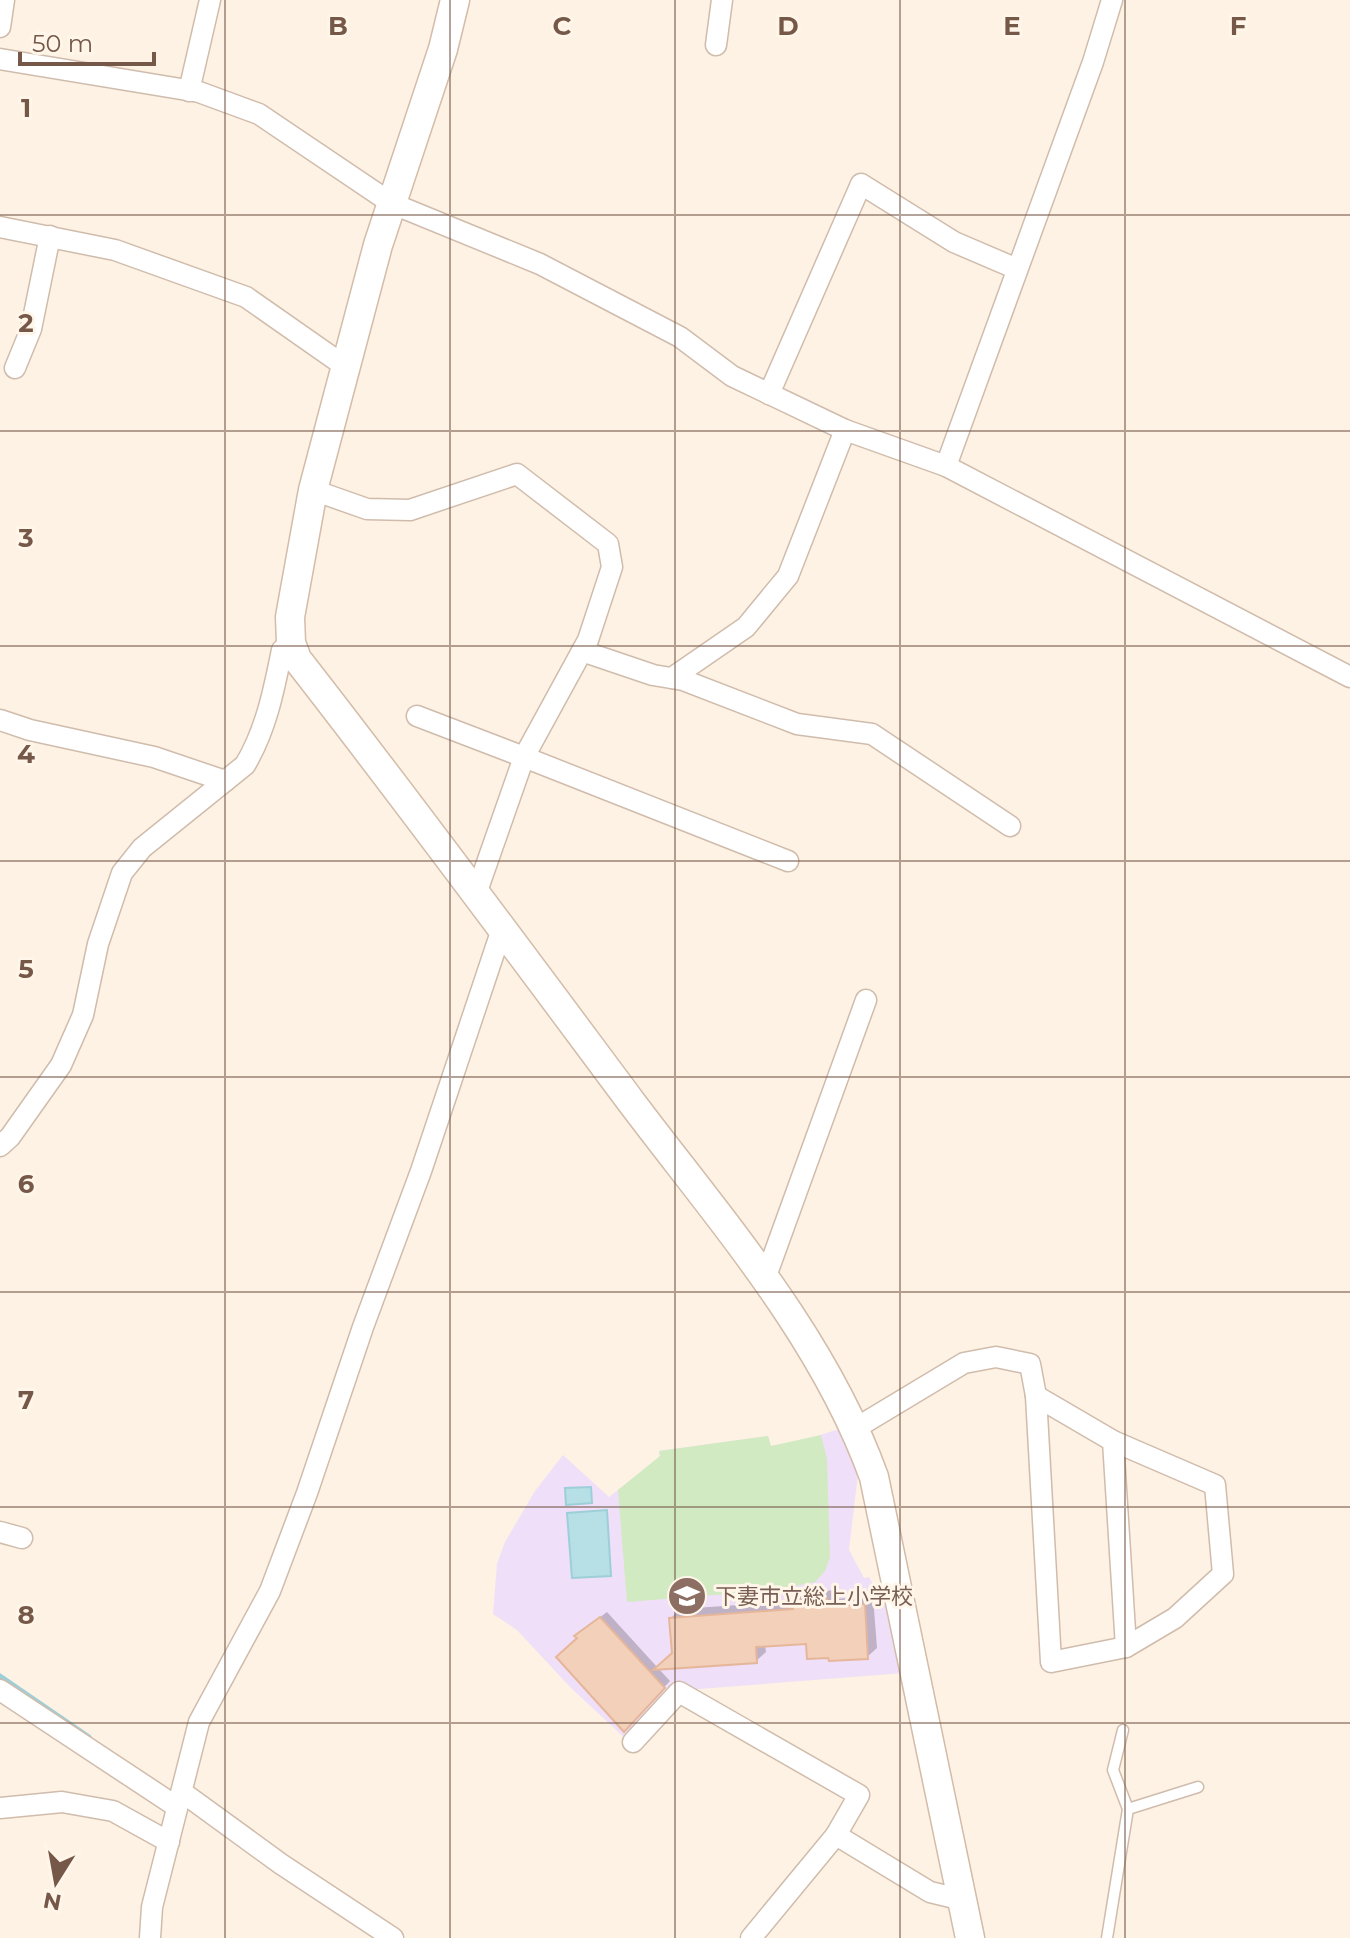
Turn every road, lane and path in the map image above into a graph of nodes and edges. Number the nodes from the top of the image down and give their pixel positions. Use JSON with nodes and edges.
{"nodes":[{"id":1,"x":4,"y":0,"type":"edge"},
{"id":2,"x":210,"y":0,"type":"edge"},
{"id":3,"x":455,"y":0,"type":"edge"},
{"id":4,"x":722,"y":0,"type":"edge"},
{"id":5,"x":1112,"y":0,"type":"edge"},
{"id":6,"x":0,"y":27,"type":"edge"},
{"id":7,"x":716,"y":45,"type":"dead end"},
{"id":8,"x":0,"y":59,"type":"edge"},
{"id":9,"x":189,"y":91,"type":"junction"},
{"id":10,"x":391,"y":203,"type":"junction"},
{"id":11,"x":0,"y":227,"type":"edge"},
{"id":12,"x":50,"y":236,"type":"junction"},
{"id":13,"x":1017,"y":269,"type":"junction"},
{"id":14,"x":346,"y":367,"type":"junction"},
{"id":15,"x":15,"y":368,"type":"dead end"},
{"id":16,"x":769,"y":394,"type":"junction"},
{"id":17,"x":845,"y":430,"type":"junction"},
{"id":18,"x":946,"y":466,"type":"junction"},
{"id":19,"x":313,"y":490,"type":"junction"},
{"id":20,"x":291,"y":643,"type":"junction"},
{"id":21,"x":582,"y":651,"type":"junction"},
{"id":22,"x":1350,"y":677,"type":"edge"},
{"id":23,"x":672,"y":678,"type":"junction"},
{"id":24,"x":417,"y":716,"type":"dead end"},
{"id":25,"x":0,"y":720,"type":"edge"},
{"id":26,"x":524,"y":757,"type":"junction"},
{"id":27,"x":225,"y":781,"type":"junction"},
{"id":28,"x":1010,"y":826,"type":"dead end"},
{"id":29,"x":788,"y":861,"type":"dead end"},
{"id":30,"x":476,"y":894,"type":"junction"},
{"id":31,"x":502,"y":929,"type":"junction"},
{"id":32,"x":866,"y":1000,"type":"dead end"},
{"id":33,"x":0,"y":1146,"type":"edge"},
{"id":34,"x":765,"y":1279,"type":"junction"},
{"id":35,"x":1036,"y":1396,"type":"junction"},
{"id":36,"x":856,"y":1428,"type":"junction"},
{"id":37,"x":1113,"y":1441,"type":"junction"},
{"id":38,"x":0,"y":1532,"type":"edge"},
{"id":39,"x":22,"y":1538,"type":"dead end"},
{"id":40,"x":1126,"y":1647,"type":"junction"},
{"id":41,"x":0,"y":1690,"type":"edge"},
{"id":42,"x":1123,"y":1730,"type":"dead end"},
{"id":43,"x":633,"y":1742,"type":"dead end"},
{"id":44,"x":1198,"y":1787,"type":"dead end"},
{"id":45,"x":179,"y":1800,"type":"junction"},
{"id":46,"x":0,"y":1808,"type":"edge"},
{"id":47,"x":1128,"y":1809,"type":"junction"},
{"id":48,"x":836,"y":1835,"type":"junction"},
{"id":49,"x":169,"y":1842,"type":"junction"},
{"id":50,"x":963,"y":1900,"type":"junction"},
{"id":51,"x":150,"y":1938,"type":"edge"},
{"id":52,"x":393,"y":1938,"type":"edge"},
{"id":53,"x":751,"y":1938,"type":"edge"},
{"id":54,"x":970,"y":1938,"type":"edge"},
{"id":55,"x":1107,"y":1938,"type":"edge"}],
"edges":[{"from":1,"to":6,"type":"street"},
{"from":2,"to":9,"type":"street"},
{"from":3,"to":10,"type":"street"},
{"from":4,"to":7,"type":"street"},
{"from":5,"to":13,"type":"street"},
{"from":8,"to":9,"type":"street"},
{"from":9,"to":10,"type":"street"},
{"from":10,"to":14,"type":"street"},
{"from":10,"to":16,"type":"street"},
{"from":11,"to":12,"type":"street"},
{"from":12,"to":14,"type":"street"},
{"from":12,"to":15,"type":"street"},
{"from":13,"to":16,"type":"street"},
{"from":13,"to":18,"type":"street"},
{"from":14,"to":19,"type":"street"},
{"from":16,"to":17,"type":"street"},
{"from":17,"to":18,"type":"street"},
{"from":17,"to":23,"type":"street"},
{"from":18,"to":22,"type":"street"},
{"from":19,"to":20,"type":"street"},
{"from":19,"to":21,"type":"street"},
{"from":20,"to":27,"type":"street"},
{"from":20,"to":30,"type":"street"},
{"from":21,"to":23,"type":"street"},
{"from":21,"to":26,"type":"street"},
{"from":23,"to":28,"type":"street"},
{"from":24,"to":26,"type":"street"},
{"from":25,"to":27,"type":"street"},
{"from":26,"to":29,"type":"street"},
{"from":26,"to":30,"type":"street"},
{"from":27,"to":33,"type":"street"},
{"from":30,"to":31,"type":"street"},
{"from":31,"to":34,"type":"street"},
{"from":31,"to":45,"type":"street"},
{"from":32,"to":34,"type":"street"},
{"from":34,"to":36,"type":"street"},
{"from":35,"to":36,"type":"street"},
{"from":35,"to":37,"type":"street"},
{"from":35,"to":40,"type":"street"},
{"from":36,"to":50,"type":"street"},
{"from":37,"to":40,"type":"street"},
{"from":37,"to":40,"type":"street"},
{"from":38,"to":39,"type":"street"},
{"from":41,"to":45,"type":"street"},
{"from":42,"to":47,"type":"lane"},
{"from":43,"to":48,"type":"street"},
{"from":44,"to":47,"type":"lane"},
{"from":45,"to":49,"type":"street"},
{"from":45,"to":52,"type":"street"},
{"from":46,"to":49,"type":"street"},
{"from":47,"to":55,"type":"lane"},
{"from":48,"to":50,"type":"street"},
{"from":48,"to":53,"type":"street"},
{"from":49,"to":51,"type":"street"},
{"from":50,"to":54,"type":"street"}]}
